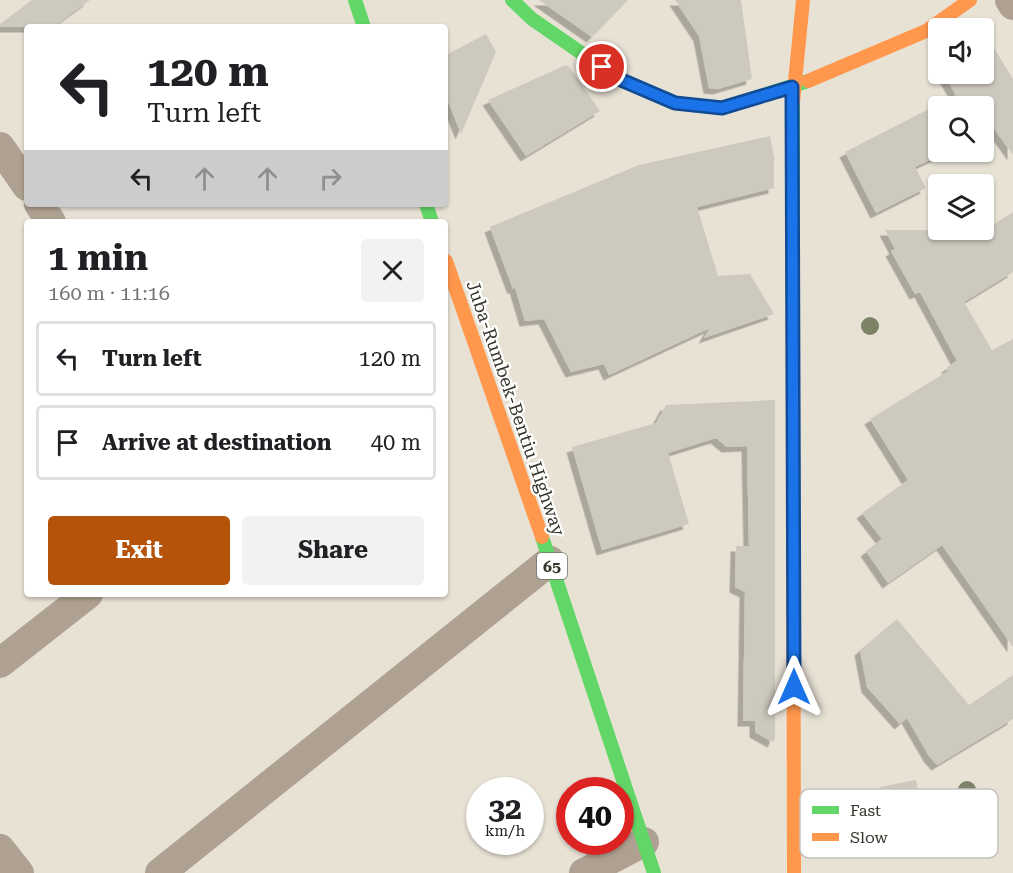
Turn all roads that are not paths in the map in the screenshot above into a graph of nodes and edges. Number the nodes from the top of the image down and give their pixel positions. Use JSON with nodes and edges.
{"nodes":[{"id":1,"x":355,"y":0,"type":"edge"},
{"id":2,"x":512,"y":0,"type":"edge"},
{"id":3,"x":803,"y":0,"type":"edge"},
{"id":4,"x":970,"y":0,"type":"edge"},
{"id":5,"x":1010,"y":0,"type":"edge"},
{"id":6,"x":1013,"y":5,"type":"edge"},
{"id":7,"x":363,"y":24,"type":"edge"},
{"id":8,"x":792,"y":87,"type":"junction"},
{"id":9,"x":0,"y":147,"type":"edge"},
{"id":10,"x":24,"y":182,"type":"edge"},
{"id":11,"x":448,"y":277,"type":"edge"},
{"id":12,"x":452,"y":308,"type":"edge"},
{"id":13,"x":550,"y":561,"type":"junction"},
{"id":14,"x":84,"y":597,"type":"edge"},
{"id":15,"x":0,"y":663,"type":"edge"},
{"id":16,"x":644,"y":842,"type":"junction"},
{"id":17,"x":0,"y":849,"type":"edge"},
{"id":18,"x":19,"y":873,"type":"edge"},
{"id":19,"x":160,"y":873,"type":"edge"},
{"id":20,"x":584,"y":873,"type":"edge"},
{"id":21,"x":654,"y":873,"type":"edge"},
{"id":22,"x":794,"y":873,"type":"edge"}],
"edges":[{"from":1,"to":7,"type":"street"},
{"from":2,"to":8,"type":"street"},
{"from":3,"to":8,"type":"street"},
{"from":4,"to":8,"type":"street"},
{"from":5,"to":6,"type":"street"},
{"from":8,"to":22,"type":"street"},
{"from":9,"to":10,"type":"street"},
{"from":11,"to":12,"type":"street","name":"Juba-Rumbek-Bentiu Highway","number":"65"},
{"from":12,"to":13,"type":"street","name":"Juba-Rumbek-Bentiu Highway","number":"65"},
{"from":13,"to":16,"type":"street","name":"Juba-Rumbek-Bentiu Highway","number":"65"},
{"from":13,"to":19,"type":"street"},
{"from":14,"to":15,"type":"street"},
{"from":16,"to":20,"type":"street"},
{"from":16,"to":21,"type":"street","name":"Juba-Rumbek-Bentiu Highway","number":"65"},
{"from":17,"to":18,"type":"street"}]}
